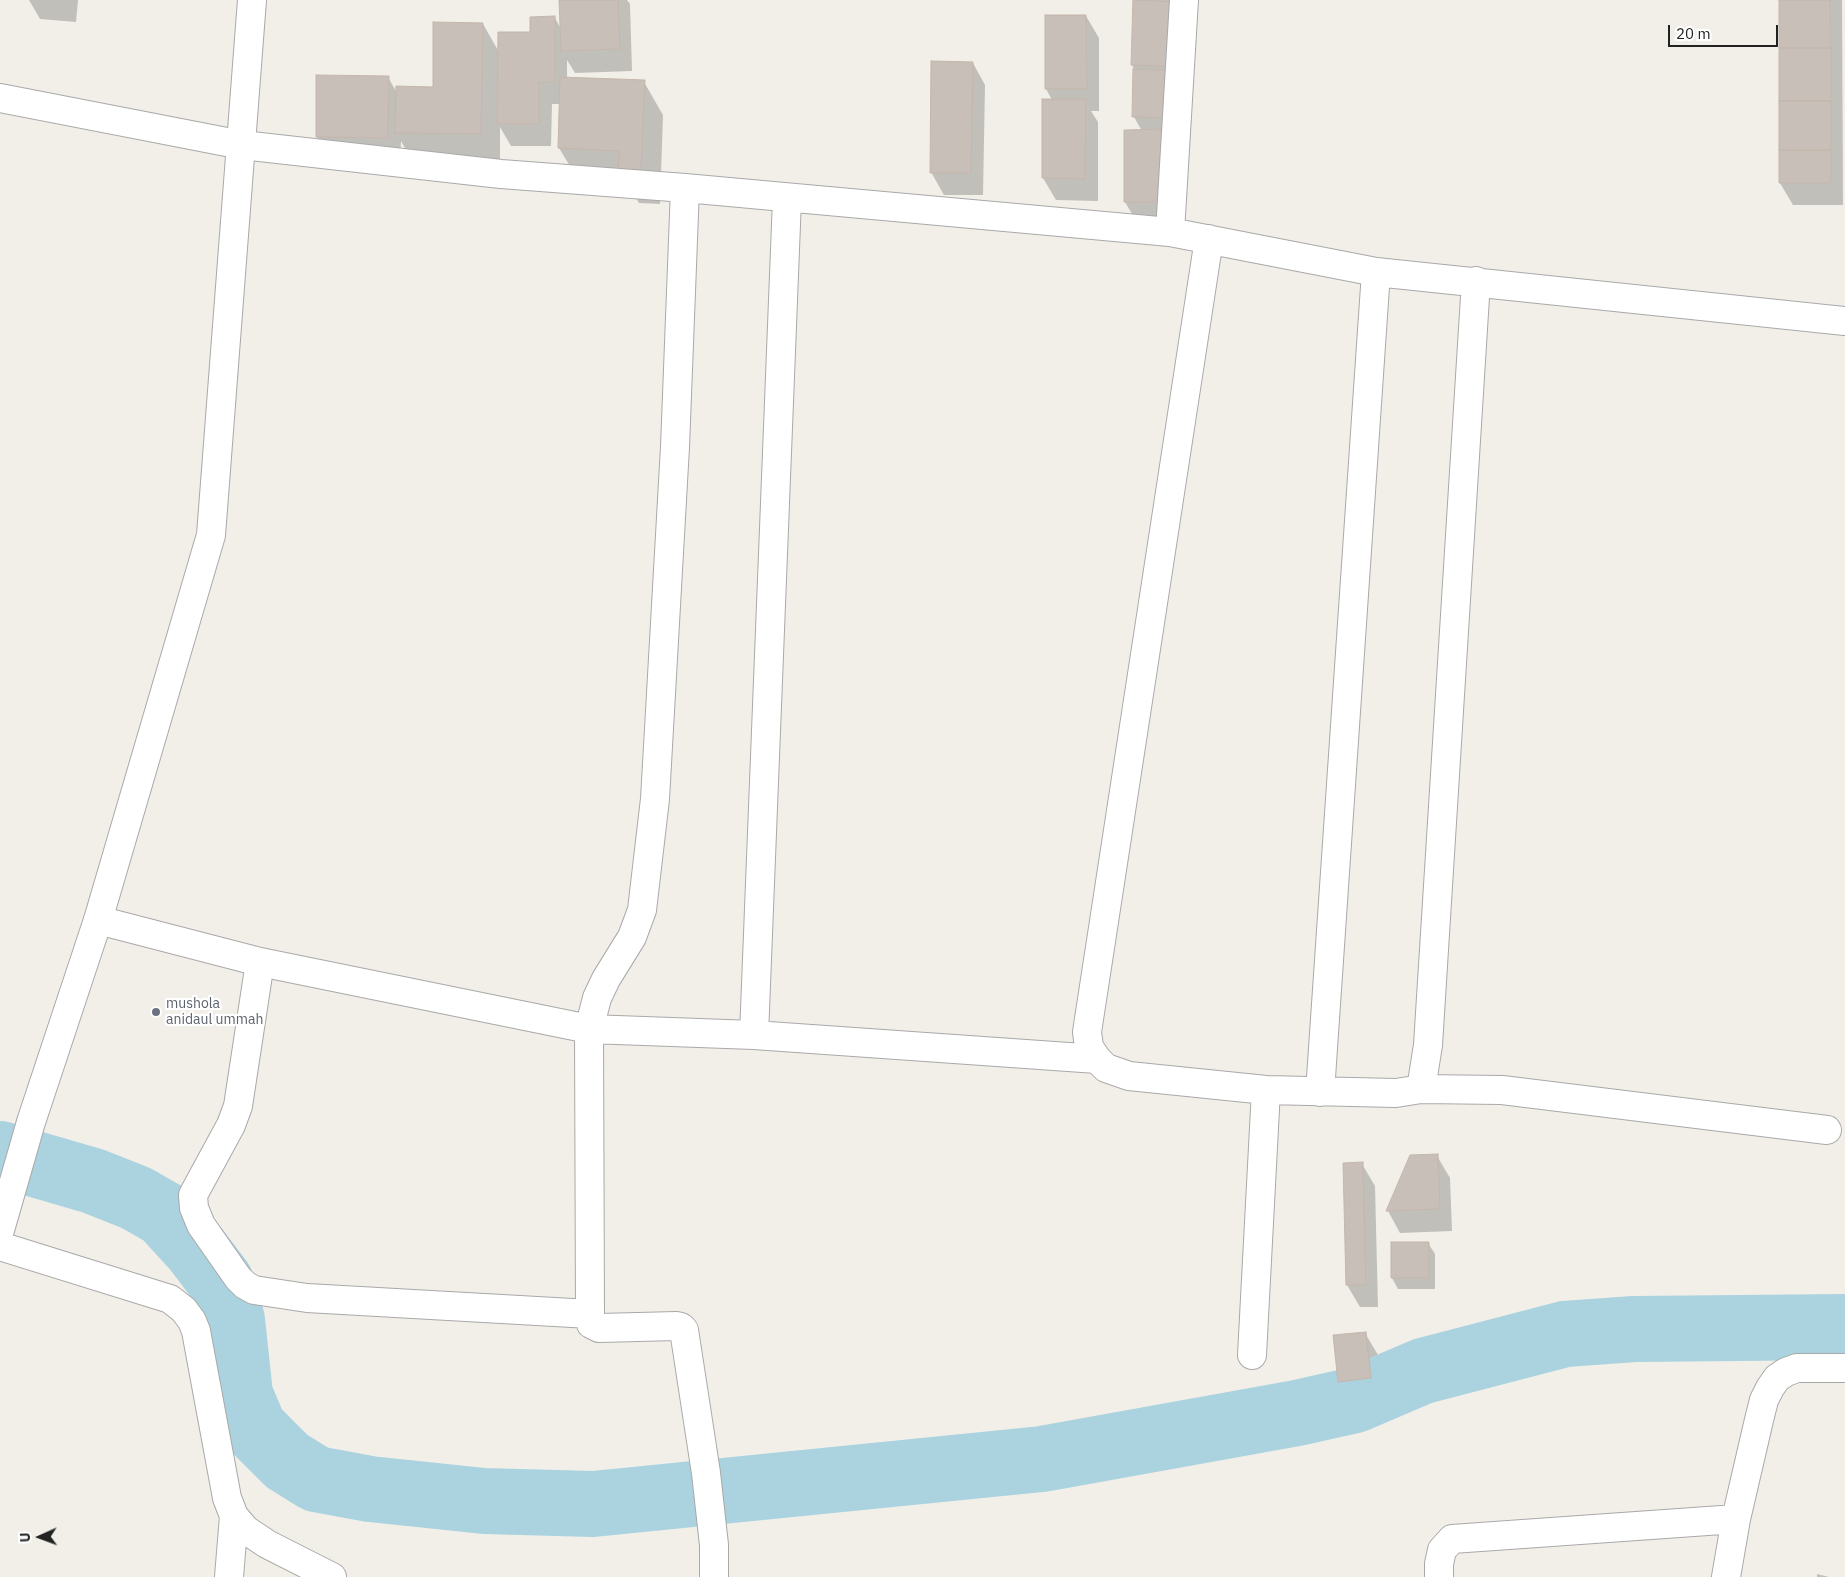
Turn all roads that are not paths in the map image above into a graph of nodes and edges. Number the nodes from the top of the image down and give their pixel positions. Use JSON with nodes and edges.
{"nodes":[{"id":1,"x":252,"y":0,"type":"edge"},
{"id":2,"x":1184,"y":0,"type":"edge"},
{"id":3,"x":0,"y":98,"type":"edge"},
{"id":4,"x":242,"y":145,"type":"junction"},
{"id":5,"x":685,"y":188,"type":"junction"},
{"id":6,"x":787,"y":199,"type":"junction"},
{"id":7,"x":1170,"y":232,"type":"junction"},
{"id":8,"x":1209,"y":239,"type":"junction"},
{"id":9,"x":1376,"y":272,"type":"junction"},
{"id":10,"x":1476,"y":281,"type":"junction"},
{"id":11,"x":1845,"y":321,"type":"edge"},
{"id":12,"x":98,"y":920,"type":"junction"},
{"id":13,"x":260,"y":962,"type":"junction"},
{"id":14,"x":589,"y":1029,"type":"junction"},
{"id":15,"x":754,"y":1035,"type":"junction"},
{"id":16,"x":1097,"y":1059,"type":"junction"},
{"id":17,"x":1421,"y":1089,"type":"junction"},
{"id":18,"x":1266,"y":1090,"type":"junction"},
{"id":19,"x":1320,"y":1092,"type":"junction"},
{"id":20,"x":1827,"y":1130,"type":"dead end"},
{"id":21,"x":1,"y":1232,"type":"edge"},
{"id":22,"x":590,"y":1314,"type":"junction"},
{"id":23,"x":1252,"y":1355,"type":"dead end"},
{"id":24,"x":1845,"y":1368,"type":"edge"},
{"id":25,"x":234,"y":1516,"type":"junction"},
{"id":26,"x":1736,"y":1519,"type":"junction"},
{"id":27,"x":229,"y":1577,"type":"edge"},
{"id":28,"x":332,"y":1577,"type":"edge"},
{"id":29,"x":714,"y":1577,"type":"edge"},
{"id":30,"x":1439,"y":1577,"type":"edge"},
{"id":31,"x":1726,"y":1577,"type":"edge"}],
"edges":[{"from":1,"to":4,"type":"street"},
{"from":2,"to":7,"type":"street"},
{"from":3,"to":4,"type":"street"},
{"from":4,"to":5,"type":"street"},
{"from":4,"to":12,"type":"street"},
{"from":5,"to":6,"type":"street"},
{"from":5,"to":14,"type":"street"},
{"from":6,"to":7,"type":"street"},
{"from":6,"to":15,"type":"street"},
{"from":7,"to":8,"type":"street"},
{"from":8,"to":9,"type":"street"},
{"from":8,"to":16,"type":"street"},
{"from":9,"to":10,"type":"street"},
{"from":9,"to":19,"type":"street"},
{"from":10,"to":11,"type":"street"},
{"from":10,"to":17,"type":"street"},
{"from":12,"to":13,"type":"street"},
{"from":12,"to":21,"type":"street"},
{"from":13,"to":14,"type":"street"},
{"from":13,"to":22,"type":"street"},
{"from":14,"to":15,"type":"street"},
{"from":14,"to":22,"type":"street"},
{"from":15,"to":16,"type":"street"},
{"from":16,"to":18,"type":"street"},
{"from":17,"to":19,"type":"street"},
{"from":17,"to":20,"type":"street"},
{"from":18,"to":19,"type":"street"},
{"from":18,"to":23,"type":"street"},
{"from":21,"to":25,"type":"street"},
{"from":22,"to":29,"type":"street"},
{"from":24,"to":26,"type":"street"},
{"from":25,"to":27,"type":"street"},
{"from":25,"to":28,"type":"street"},
{"from":26,"to":30,"type":"street"},
{"from":26,"to":31,"type":"street"}]}
